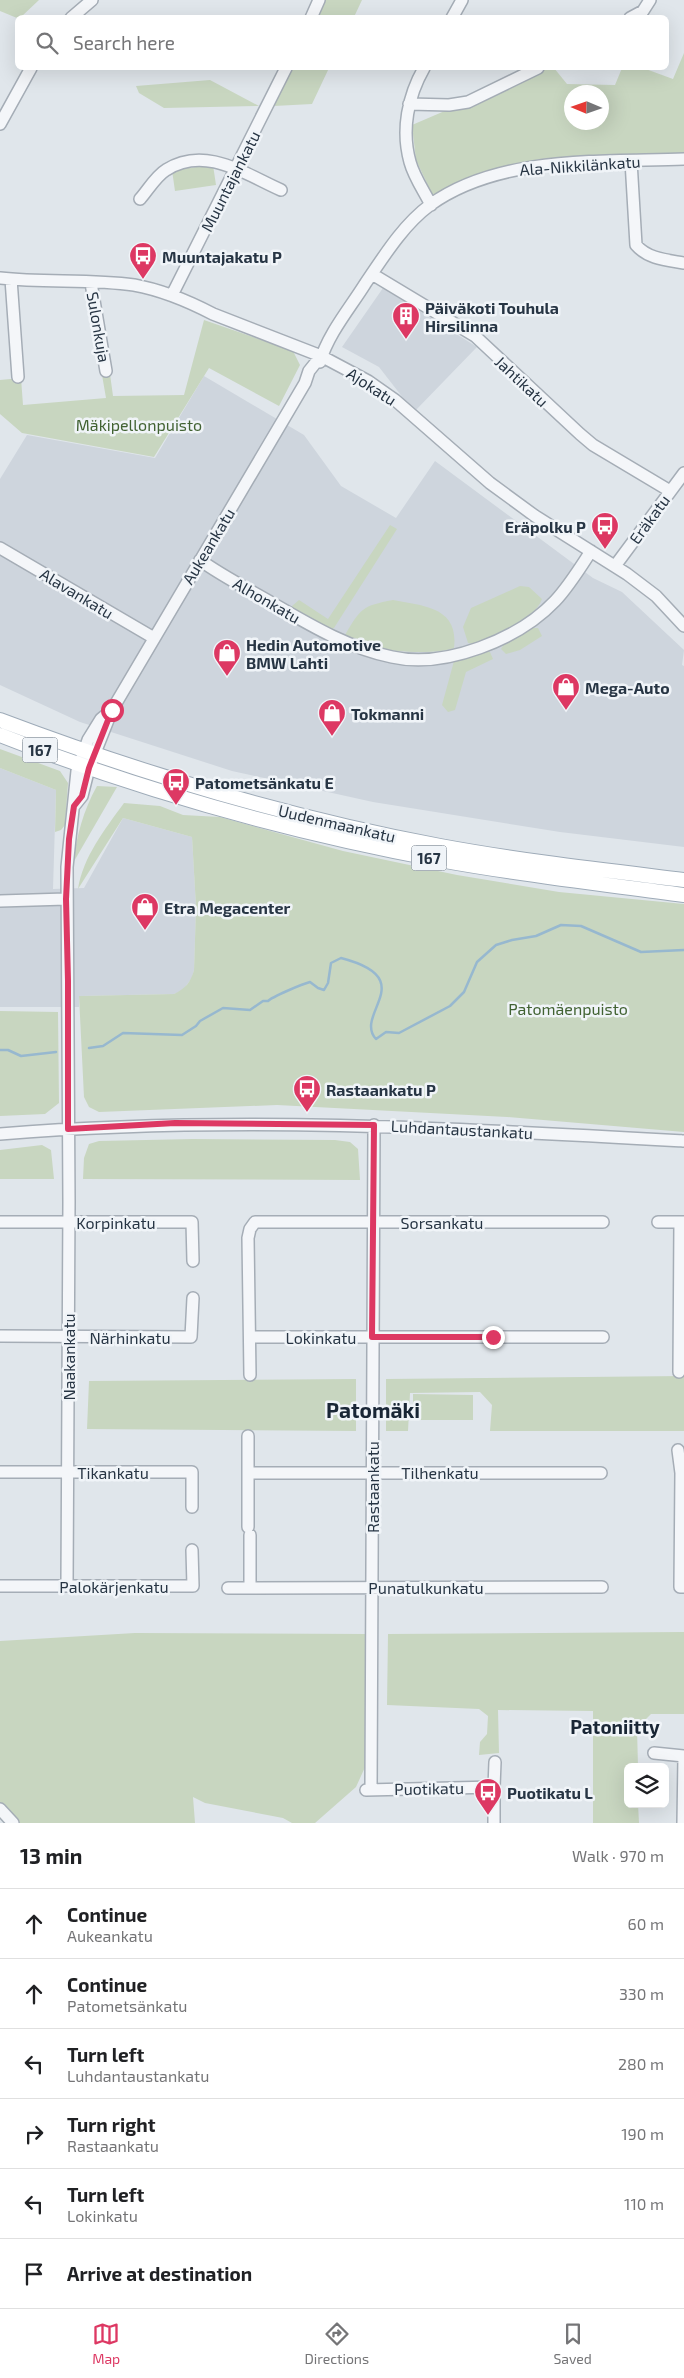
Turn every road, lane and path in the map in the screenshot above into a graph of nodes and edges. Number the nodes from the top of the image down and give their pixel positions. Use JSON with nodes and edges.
{"nodes":[{"id":1,"x":92,"y":0,"type":"edge"},
{"id":2,"x":319,"y":0,"type":"edge"},
{"id":3,"x":462,"y":0,"type":"edge"},
{"id":4,"x":649,"y":2,"type":"edge"},
{"id":5,"x":75,"y":15,"type":"edge"},
{"id":6,"x":312,"y":15,"type":"edge"},
{"id":7,"x":454,"y":15,"type":"edge"},
{"id":8,"x":634,"y":15,"type":"edge"},
{"id":9,"x":30,"y":70,"type":"edge"},
{"id":10,"x":281,"y":70,"type":"edge"},
{"id":11,"x":423,"y":70,"type":"edge"},
{"id":12,"x":534,"y":70,"type":"edge"},
{"id":13,"x":409,"y":104,"type":"junction"},
{"id":14,"x":0,"y":124,"type":"edge"},
{"id":15,"x":684,"y":159,"type":"edge"},
{"id":16,"x":631,"y":161,"type":"junction"},
{"id":17,"x":236,"y":170,"type":"junction"},
{"id":18,"x":281,"y":190,"type":"dead end"},
{"id":19,"x":140,"y":199,"type":"dead end"},
{"id":20,"x":431,"y":205,"type":"junction"},
{"id":21,"x":684,"y":263,"type":"edge"},
{"id":22,"x":372,"y":274,"type":"junction"},
{"id":23,"x":5,"y":278,"type":"edge"},
{"id":24,"x":91,"y":283,"type":"junction"},
{"id":25,"x":172,"y":295,"type":"junction"},
{"id":26,"x":322,"y":356,"type":"junction"},
{"id":27,"x":106,"y":371,"type":"dead end"},
{"id":28,"x":18,"y":377,"type":"dead end"},
{"id":29,"x":684,"y":473,"type":"edge"},
{"id":30,"x":670,"y":491,"type":"junction"},
{"id":31,"x":0,"y":548,"type":"edge"},
{"id":32,"x":591,"y":551,"type":"junction"},
{"id":33,"x":200,"y":560,"type":"junction"},
{"id":34,"x":615,"y":566,"type":"junction"},
{"id":35,"x":684,"y":626,"type":"edge"},
{"id":36,"x":154,"y":638,"type":"junction"},
{"id":37,"x":0,"y":720,"type":"edge"},
{"id":38,"x":0,"y":735,"type":"edge"},
{"id":39,"x":90,"y":752,"type":"junction"},
{"id":40,"x":85,"y":766,"type":"junction"},
{"id":41,"x":684,"y":880,"type":"edge"},
{"id":42,"x":684,"y":894,"type":"edge"},
{"id":43,"x":66,"y":899,"type":"junction"},
{"id":44,"x":0,"y":901,"type":"edge"},
{"id":45,"x":374,"y":1125,"type":"junction"},
{"id":46,"x":68,"y":1129,"type":"junction"},
{"id":47,"x":0,"y":1134,"type":"edge"},
{"id":48,"x":684,"y":1141,"type":"edge"},
{"id":49,"x":0,"y":1222,"type":"edge"},
{"id":50,"x":69,"y":1222,"type":"junction"},
{"id":51,"x":372,"y":1222,"type":"junction"},
{"id":52,"x":603,"y":1222,"type":"dead end"},
{"id":53,"x":658,"y":1222,"type":"dead end"},
{"id":54,"x":682,"y":1222,"type":"edge"},
{"id":55,"x":193,"y":1261,"type":"dead end"},
{"id":56,"x":193,"y":1298,"type":"dead end"},
{"id":57,"x":0,"y":1336,"type":"edge"},
{"id":58,"x":68,"y":1336,"type":"junction"},
{"id":59,"x":682,"y":1336,"type":"edge"},
{"id":60,"x":250,"y":1337,"type":"junction"},
{"id":61,"x":372,"y":1337,"type":"junction"},
{"id":62,"x":603,"y":1338,"type":"dead end"},
{"id":63,"x":679,"y":1372,"type":"dead end"},
{"id":64,"x":250,"y":1375,"type":"dead end"},
{"id":65,"x":248,"y":1436,"type":"dead end"},
{"id":66,"x":678,"y":1450,"type":"dead end"},
{"id":67,"x":0,"y":1472,"type":"edge"},
{"id":68,"x":69,"y":1472,"type":"junction"},
{"id":69,"x":372,"y":1472,"type":"junction"},
{"id":70,"x":249,"y":1473,"type":"junction"},
{"id":71,"x":601,"y":1473,"type":"dead end"},
{"id":72,"x":682,"y":1473,"type":"edge"},
{"id":73,"x":192,"y":1507,"type":"dead end"},
{"id":74,"x":192,"y":1550,"type":"dead end"},
{"id":75,"x":67,"y":1585,"type":"junction"},
{"id":76,"x":0,"y":1586,"type":"edge"},
{"id":77,"x":372,"y":1587,"type":"junction"},
{"id":78,"x":602,"y":1587,"type":"dead end"},
{"id":79,"x":682,"y":1587,"type":"edge"},
{"id":80,"x":228,"y":1588,"type":"dead end"},
{"id":81,"x":250,"y":1588,"type":"junction"},
{"id":82,"x":654,"y":1753,"type":"dead end"},
{"id":83,"x":684,"y":1756,"type":"edge"},
{"id":84,"x":495,"y":1762,"type":"dead end"},
{"id":85,"x":494,"y":1787,"type":"junction"},
{"id":86,"x":368,"y":1790,"type":"joint"},
{"id":87,"x":0,"y":1809,"type":"edge"},
{"id":88,"x":13,"y":1823,"type":"edge"},
{"id":89,"x":494,"y":1823,"type":"edge"},
{"id":90,"x":683,"y":1823,"type":"edge"}],
"edges":[{"from":1,"to":5,"type":"street"},
{"from":2,"to":6,"type":"street"},
{"from":3,"to":7,"type":"street"},
{"from":4,"to":8,"type":"street"},
{"from":9,"to":14,"type":"street"},
{"from":10,"to":17,"type":"street","name":"Muuntajankatu"},
{"from":11,"to":13,"type":"street"},
{"from":12,"to":13,"type":"street"},
{"from":13,"to":20,"type":"street"},
{"from":15,"to":16,"type":"street","name":"Ala-Nikkilänkatu"},
{"from":16,"to":20,"type":"street","name":"Ala-Nikkilänkatu"},
{"from":16,"to":21,"type":"street"},
{"from":17,"to":18,"type":"street"},
{"from":17,"to":19,"type":"street"},
{"from":17,"to":25,"type":"street","name":"Muuntajankatu"},
{"from":20,"to":22,"type":"street","name":"Ala-Nikkilänkatu"},
{"from":22,"to":26,"type":"street","name":"Ala-Nikkilänkatu"},
{"from":22,"to":30,"type":"street","name":"Jahtikatu"},
{"from":23,"to":24,"type":"street","name":"Ajokatu"},
{"from":23,"to":28,"type":"street"},
{"from":24,"to":25,"type":"street","name":"Ajokatu"},
{"from":24,"to":27,"type":"street","name":"Sulonkuja"},
{"from":25,"to":26,"type":"street","name":"Ajokatu"},
{"from":26,"to":32,"type":"street","name":"Ajokatu"},
{"from":26,"to":33,"type":"street","name":"Aukeankatu"},
{"from":29,"to":30,"type":"street","name":"Eräkatu"},
{"from":30,"to":34,"type":"street","name":"Eräkatu"},
{"from":31,"to":36,"type":"street","name":"Alavankatu"},
{"from":32,"to":33,"type":"street","name":"Alhonkatu"},
{"from":32,"to":34,"type":"street","name":"Ajokatu"},
{"from":33,"to":36,"type":"street","name":"Aukeankatu"},
{"from":34,"to":35,"type":"street","name":"Ajokatu"},
{"from":36,"to":39,"type":"street","name":"Aukeankatu"},
{"from":37,"to":39,"type":"main road","name":"Uudenmaankatu","number":"167"},
{"from":38,"to":40,"type":"main road","name":"Uudenmaankatu","number":"167"},
{"from":39,"to":40,"type":"street","name":"Aukeankatu"},
{"from":39,"to":41,"type":"main road","name":"Uudenmaankatu","number":"167"},
{"from":40,"to":42,"type":"main road","name":"Uudenmaankatu","number":"167"},
{"from":40,"to":43,"type":"street","name":"Aukeankatu"},
{"from":43,"to":44,"type":"street"},
{"from":43,"to":46,"type":"street","name":"Naakankatu"},
{"from":45,"to":46,"type":"street","name":"Luhdantaustankatu"},
{"from":45,"to":48,"type":"street","name":"Luhdantaustankatu"},
{"from":45,"to":51,"type":"street","name":"Rastaankatu"},
{"from":46,"to":47,"type":"street","name":"Luhdantaustankatu"},
{"from":46,"to":50,"type":"street","name":"Naakankatu"},
{"from":49,"to":50,"type":"street","name":"Korpinkatu"},
{"from":50,"to":55,"type":"street","name":"Korpinkatu"},
{"from":50,"to":58,"type":"street","name":"Naakankatu"},
{"from":51,"to":52,"type":"street","name":"Sorsankatu"},
{"from":51,"to":60,"type":"street","name":"Sorsankatu"},
{"from":51,"to":61,"type":"street","name":"Rastaankatu"},
{"from":53,"to":54,"type":"street"},
{"from":54,"to":59,"type":"street"},
{"from":56,"to":58,"type":"street","name":"Närhinkatu"},
{"from":57,"to":58,"type":"street","name":"Närhinkatu"},
{"from":58,"to":68,"type":"street","name":"Naakankatu"},
{"from":59,"to":63,"type":"street"},
{"from":60,"to":61,"type":"street","name":"Lokinkatu"},
{"from":60,"to":64,"type":"street"},
{"from":61,"to":62,"type":"street","name":"Lokinkatu"},
{"from":61,"to":69,"type":"street","name":"Rastaankatu"},
{"from":65,"to":70,"type":"street"},
{"from":66,"to":72,"type":"street"},
{"from":67,"to":68,"type":"street","name":"Tikankatu"},
{"from":68,"to":73,"type":"street","name":"Tikankatu"},
{"from":68,"to":75,"type":"street","name":"Naakankatu"},
{"from":69,"to":70,"type":"street","name":"Tilhenkatu"},
{"from":69,"to":71,"type":"street","name":"Tilhenkatu"},
{"from":69,"to":77,"type":"street","name":"Rastaankatu"},
{"from":70,"to":81,"type":"street"},
{"from":72,"to":79,"type":"street"},
{"from":74,"to":75,"type":"street","name":"Palokärjenkatu"},
{"from":75,"to":76,"type":"street","name":"Palokärjenkatu"},
{"from":77,"to":78,"type":"street","name":"Punatulkunkatu"},
{"from":77,"to":81,"type":"street","name":"Punatulkunkatu"},
{"from":77,"to":86,"type":"street","name":"Rastaankatu"},
{"from":80,"to":81,"type":"street","name":"Punatulkunkatu"},
{"from":82,"to":83,"type":"street"},
{"from":83,"to":90,"type":"street"},
{"from":84,"to":85,"type":"street"},
{"from":85,"to":86,"type":"street","name":"Puotikatu"},
{"from":85,"to":89,"type":"street"},
{"from":87,"to":88,"type":"street"}]}
